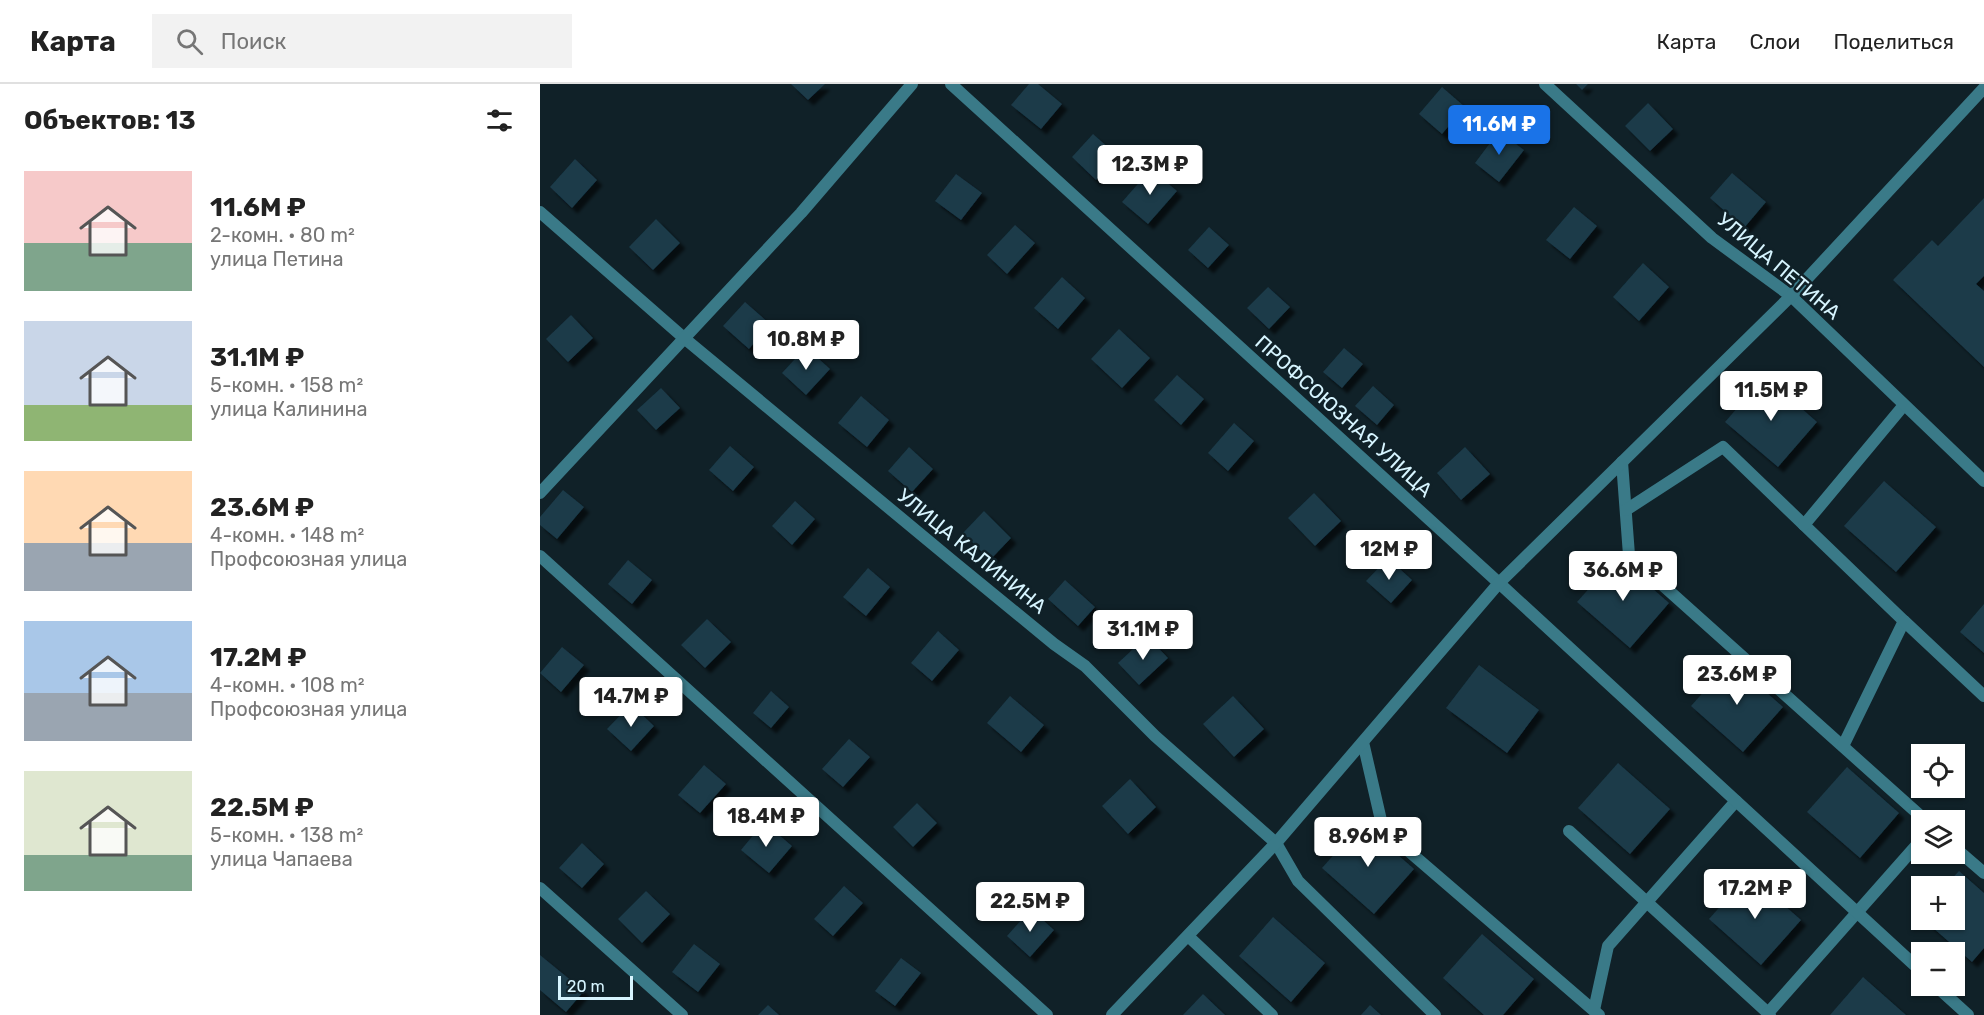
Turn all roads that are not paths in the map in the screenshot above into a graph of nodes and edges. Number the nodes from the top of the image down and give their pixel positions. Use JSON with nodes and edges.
{"nodes":[{"id":1,"x":912,"y":84,"type":"edge"},
{"id":2,"x":951,"y":84,"type":"edge"},
{"id":3,"x":1545,"y":84,"type":"edge"},
{"id":4,"x":1984,"y":88,"type":"edge"},
{"id":5,"x":540,"y":212,"type":"edge"},
{"id":6,"x":1791,"y":296,"type":"junction"},
{"id":7,"x":684,"y":338,"type":"junction"},
{"id":8,"x":1904,"y":405,"type":"junction"},
{"id":9,"x":1622,"y":462,"type":"junction"},
{"id":10,"x":1984,"y":482,"type":"edge"},
{"id":11,"x":540,"y":493,"type":"edge"},
{"id":12,"x":1626,"y":510,"type":"junction"},
{"id":13,"x":1804,"y":525,"type":"junction"},
{"id":14,"x":540,"y":556,"type":"edge"},
{"id":15,"x":1498,"y":583,"type":"junction"},
{"id":16,"x":1904,"y":621,"type":"junction"},
{"id":17,"x":1984,"y":696,"type":"edge"},
{"id":18,"x":1363,"y":742,"type":"junction"},
{"id":19,"x":1843,"y":746,"type":"junction"},
{"id":20,"x":1736,"y":801,"type":"junction"},
{"id":21,"x":1914,"y":810,"type":"edge"},
{"id":22,"x":1569,"y":831,"type":"dead end"},
{"id":23,"x":1276,"y":843,"type":"junction"},
{"id":24,"x":1911,"y":851,"type":"edge"},
{"id":25,"x":1965,"y":857,"type":"edge"},
{"id":26,"x":1984,"y":873,"type":"edge"},
{"id":27,"x":540,"y":888,"type":"edge"},
{"id":28,"x":1646,"y":902,"type":"junction"},
{"id":29,"x":1856,"y":912,"type":"junction"},
{"id":30,"x":1188,"y":936,"type":"junction"},
{"id":31,"x":1911,"y":962,"type":"edge"},
{"id":32,"x":1947,"y":996,"type":"edge"},
{"id":33,"x":1597,"y":1013,"type":"edge"},
{"id":34,"x":1769,"y":1014,"type":"edge"},
{"id":35,"x":682,"y":1015,"type":"edge"},
{"id":36,"x":1047,"y":1015,"type":"edge"},
{"id":37,"x":1112,"y":1015,"type":"edge"},
{"id":38,"x":1272,"y":1015,"type":"edge"},
{"id":39,"x":1434,"y":1015,"type":"edge"},
{"id":40,"x":1968,"y":1015,"type":"edge"}],
"edges":[{"from":1,"to":7,"type":"street"},
{"from":2,"to":15,"type":"street","name":"ПРОФСОЮЗНАЯ УЛИЦА"},
{"from":3,"to":6,"type":"street","name":"УЛИЦА ПЕТИНА"},
{"from":4,"to":6,"type":"street"},
{"from":5,"to":7,"type":"street","name":"УЛИЦА КАЛИНИНА"},
{"from":6,"to":8,"type":"street","name":"УЛИЦА ПЕТИНА"},
{"from":6,"to":9,"type":"street"},
{"from":7,"to":11,"type":"street"},
{"from":7,"to":23,"type":"street","name":"УЛИЦА КАЛИНИНА"},
{"from":8,"to":10,"type":"street","name":"УЛИЦА ПЕТИНА"},
{"from":8,"to":13,"type":"street"},
{"from":9,"to":12,"type":"street"},
{"from":9,"to":15,"type":"street"},
{"from":12,"to":13,"type":"street"},
{"from":12,"to":19,"type":"street"},
{"from":13,"to":16,"type":"street"},
{"from":14,"to":36,"type":"street"},
{"from":15,"to":18,"type":"street"},
{"from":15,"to":20,"type":"street","name":"ПРОФСОЮЗНАЯ УЛИЦА"},
{"from":16,"to":17,"type":"street"},
{"from":16,"to":19,"type":"street"},
{"from":18,"to":23,"type":"street"},
{"from":18,"to":33,"type":"street"},
{"from":19,"to":21,"type":"street"},
{"from":20,"to":28,"type":"street"},
{"from":20,"to":29,"type":"street","name":"ПРОФСОЮЗНАЯ УЛИЦА"},
{"from":22,"to":28,"type":"street"},
{"from":23,"to":30,"type":"street"},
{"from":23,"to":39,"type":"street","name":"УЛИЦА КАЛИНИНА"},
{"from":24,"to":29,"type":"street"},
{"from":25,"to":26,"type":"street"},
{"from":27,"to":35,"type":"street"},
{"from":28,"to":33,"type":"street"},
{"from":28,"to":34,"type":"street"},
{"from":29,"to":31,"type":"street","name":"ПРОФСОЮЗНАЯ УЛИЦА"},
{"from":29,"to":34,"type":"street"},
{"from":30,"to":37,"type":"street"},
{"from":30,"to":38,"type":"street"},
{"from":32,"to":40,"type":"street"}]}
